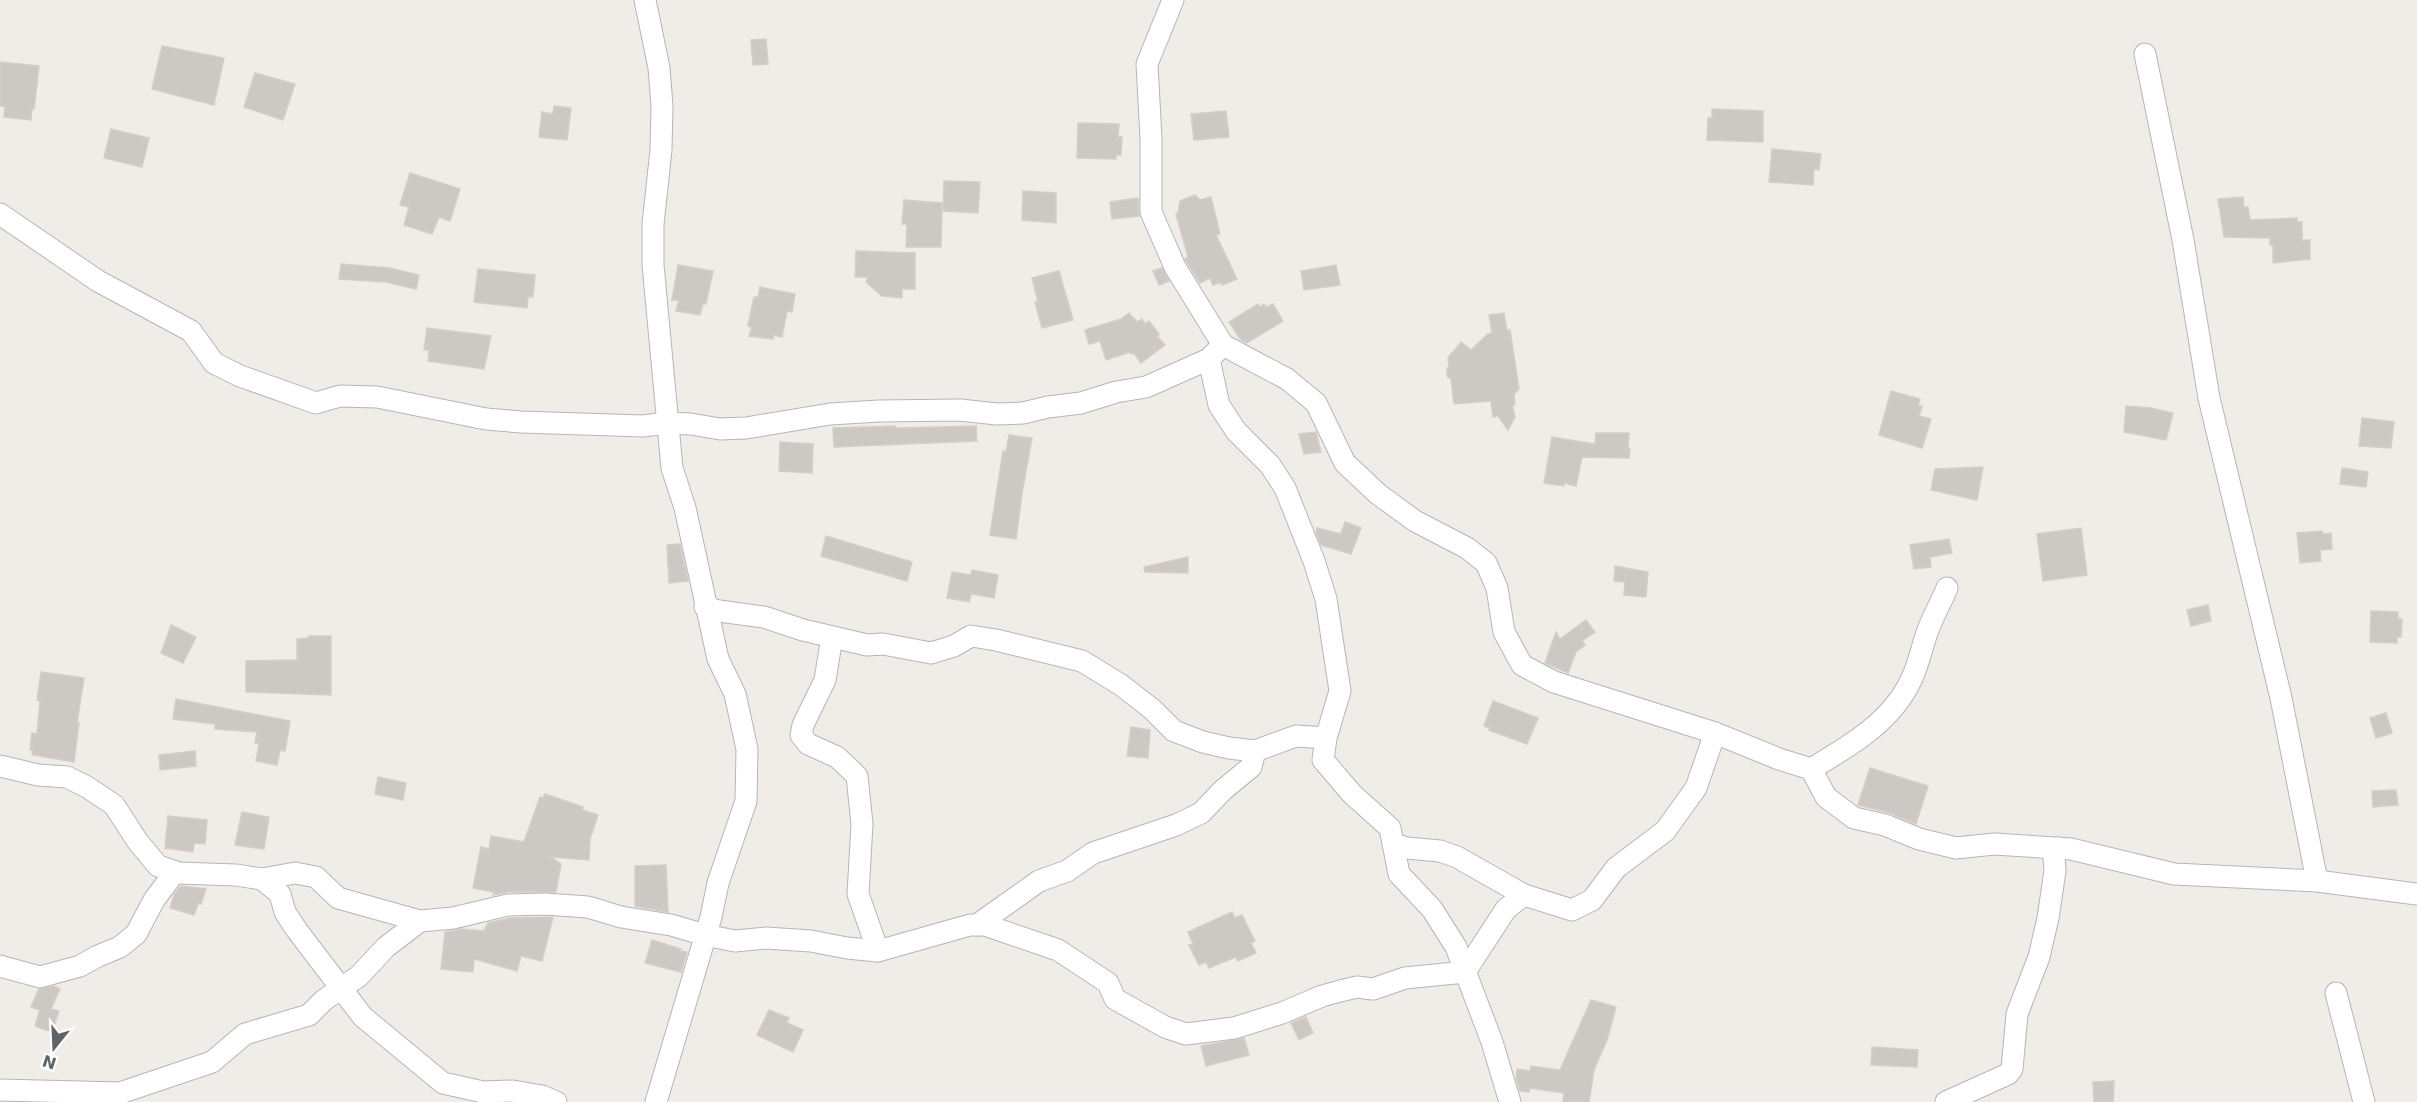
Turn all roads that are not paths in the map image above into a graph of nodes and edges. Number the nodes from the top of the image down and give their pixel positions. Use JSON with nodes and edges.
{"nodes":[{"id":1,"x":645,"y":0,"type":"edge"},
{"id":2,"x":1173,"y":0,"type":"edge"},
{"id":3,"x":2145,"y":54,"type":"dead end"},
{"id":4,"x":0,"y":214,"type":"edge"},
{"id":5,"x":1216,"y":352,"type":"junction"},
{"id":6,"x":1185,"y":368,"type":"junction"},
{"id":7,"x":1215,"y":392,"type":"junction"},
{"id":8,"x":667,"y":423,"type":"junction"},
{"id":9,"x":1947,"y":588,"type":"dead end"},
{"id":10,"x":705,"y":607,"type":"junction"},
{"id":11,"x":832,"y":637,"type":"junction"},
{"id":12,"x":1715,"y":733,"type":"junction"},
{"id":13,"x":1326,"y":738,"type":"junction"},
{"id":14,"x":1255,"y":751,"type":"junction"},
{"id":15,"x":0,"y":766,"type":"edge"},
{"id":16,"x":1811,"y":769,"type":"junction"},
{"id":17,"x":1393,"y":844,"type":"junction"},
{"id":18,"x":2058,"y":848,"type":"junction"},
{"id":19,"x":175,"y":872,"type":"junction"},
{"id":20,"x":262,"y":879,"type":"junction"},
{"id":21,"x":2317,"y":881,"type":"junction"},
{"id":22,"x":2417,"y":894,"type":"edge"},
{"id":23,"x":1524,"y":895,"type":"junction"},
{"id":24,"x":420,"y":921,"type":"junction"},
{"id":25,"x":977,"y":925,"type":"junction"},
{"id":26,"x":705,"y":935,"type":"junction"},
{"id":27,"x":878,"y":951,"type":"junction"},
{"id":28,"x":0,"y":966,"type":"edge"},
{"id":29,"x":1465,"y":972,"type":"junction"},
{"id":30,"x":341,"y":987,"type":"junction"},
{"id":31,"x":2336,"y":993,"type":"dead end"},
{"id":32,"x":0,"y":1090,"type":"edge"},
{"id":33,"x":117,"y":1098,"type":"edge"},
{"id":34,"x":556,"y":1102,"type":"edge"},
{"id":35,"x":656,"y":1102,"type":"edge"},
{"id":36,"x":1510,"y":1102,"type":"edge"},
{"id":37,"x":1946,"y":1102,"type":"edge"},
{"id":38,"x":2364,"y":1102,"type":"edge"}],
"edges":[{"from":1,"to":8,"type":"street"},
{"from":2,"to":5,"type":"street"},
{"from":3,"to":21,"type":"street"},
{"from":4,"to":8,"type":"street"},
{"from":5,"to":6,"type":"street"},
{"from":5,"to":7,"type":"street"},
{"from":5,"to":12,"type":"street"},
{"from":6,"to":7,"type":"street"},
{"from":6,"to":8,"type":"street"},
{"from":7,"to":13,"type":"street"},
{"from":8,"to":10,"type":"street"},
{"from":9,"to":16,"type":"street"},
{"from":10,"to":11,"type":"street"},
{"from":10,"to":26,"type":"street"},
{"from":11,"to":14,"type":"street"},
{"from":11,"to":27,"type":"street"},
{"from":12,"to":16,"type":"street"},
{"from":12,"to":23,"type":"street"},
{"from":13,"to":14,"type":"street"},
{"from":13,"to":17,"type":"street"},
{"from":14,"to":25,"type":"street"},
{"from":15,"to":19,"type":"street"},
{"from":16,"to":18,"type":"street"},
{"from":17,"to":23,"type":"street"},
{"from":17,"to":29,"type":"street"},
{"from":18,"to":21,"type":"street"},
{"from":18,"to":37,"type":"street"},
{"from":19,"to":20,"type":"street"},
{"from":19,"to":28,"type":"street"},
{"from":20,"to":24,"type":"street"},
{"from":20,"to":30,"type":"street"},
{"from":21,"to":22,"type":"street"},
{"from":23,"to":29,"type":"street"},
{"from":24,"to":26,"type":"street"},
{"from":24,"to":30,"type":"street"},
{"from":25,"to":27,"type":"street"},
{"from":25,"to":29,"type":"street"},
{"from":26,"to":27,"type":"street"},
{"from":26,"to":35,"type":"street"},
{"from":29,"to":36,"type":"street"},
{"from":30,"to":33,"type":"street"},
{"from":30,"to":34,"type":"street"},
{"from":31,"to":38,"type":"street"},
{"from":32,"to":33,"type":"street"}]}
